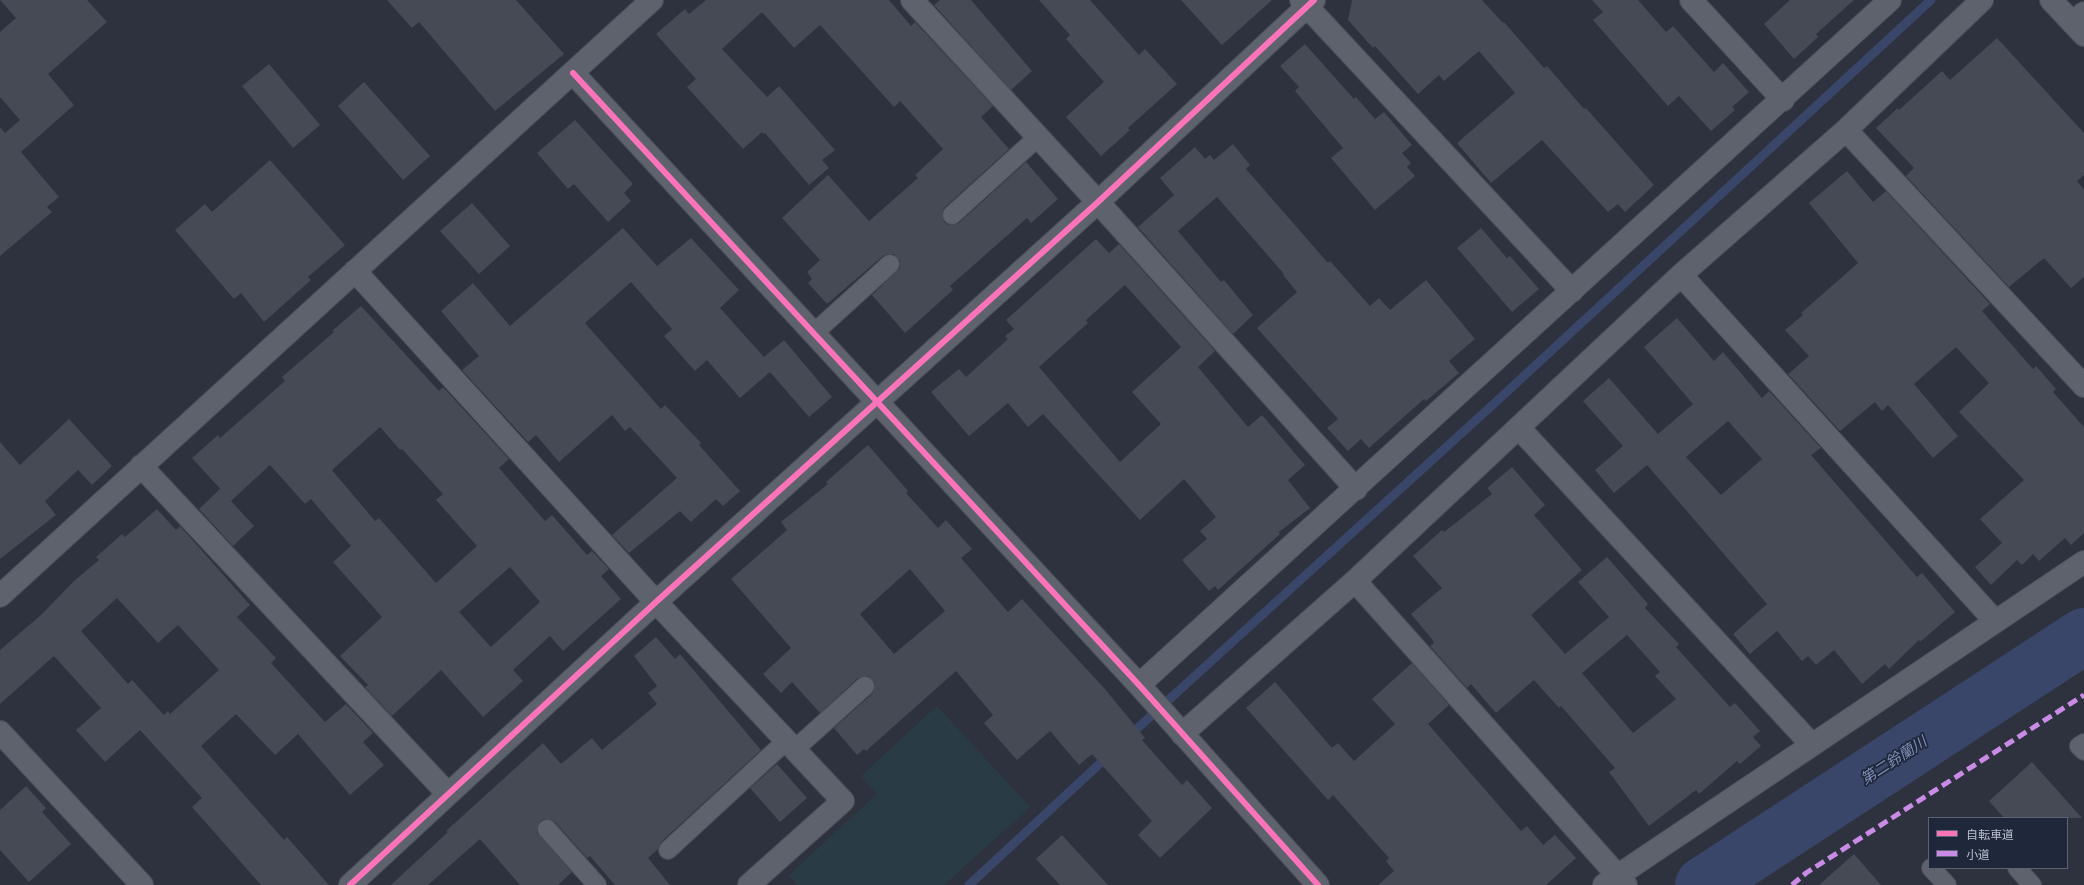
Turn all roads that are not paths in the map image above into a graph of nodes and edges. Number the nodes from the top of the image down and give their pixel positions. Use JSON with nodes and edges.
{"nodes":[{"id":1,"x":652,"y":0,"type":"edge"},
{"id":2,"x":912,"y":0,"type":"edge"},
{"id":3,"x":1691,"y":0,"type":"edge"},
{"id":4,"x":1890,"y":0,"type":"edge"},
{"id":5,"x":1982,"y":0,"type":"edge"},
{"id":6,"x":2052,"y":0,"type":"edge"},
{"id":7,"x":1307,"y":2,"type":"edge"},
{"id":8,"x":2080,"y":24,"type":"edge"},
{"id":9,"x":573,"y":73,"type":"junction"},
{"id":10,"x":1783,"y":100,"type":"junction"},
{"id":11,"x":1846,"y":130,"type":"junction"},
{"id":12,"x":1038,"y":137,"type":"junction"},
{"id":13,"x":1098,"y":202,"type":"junction"},
{"id":14,"x":952,"y":215,"type":"dead end"},
{"id":15,"x":890,"y":264,"type":"dead end"},
{"id":16,"x":355,"y":271,"type":"junction"},
{"id":17,"x":1681,"y":275,"type":"junction"},
{"id":18,"x":1572,"y":291,"type":"junction"},
{"id":19,"x":814,"y":333,"type":"junction"},
{"id":20,"x":2084,"y":386,"type":"edge"},
{"id":21,"x":877,"y":402,"type":"junction"},
{"id":22,"x":1519,"y":428,"type":"junction"},
{"id":23,"x":141,"y":466,"type":"junction"},
{"id":24,"x":1356,"y":489,"type":"junction"},
{"id":25,"x":2084,"y":562,"type":"edge"},
{"id":26,"x":1354,"y":581,"type":"junction"},
{"id":27,"x":0,"y":596,"type":"edge"},
{"id":28,"x":656,"y":602,"type":"junction"},
{"id":29,"x":1995,"y":621,"type":"junction"},
{"id":30,"x":1139,"y":685,"type":"junction"},
{"id":31,"x":865,"y":686,"type":"dead end"},
{"id":32,"x":0,"y":732,"type":"edge"},
{"id":33,"x":1182,"y":734,"type":"junction"},
{"id":34,"x":2084,"y":743,"type":"edge"},
{"id":35,"x":1812,"y":745,"type":"junction"},
{"id":36,"x":790,"y":746,"type":"junction"},
{"id":37,"x":2084,"y":751,"type":"edge"},
{"id":38,"x":448,"y":794,"type":"junction"},
{"id":39,"x":547,"y":828,"type":"dead end"},
{"id":40,"x":668,"y":850,"type":"dead end"},
{"id":41,"x":1932,"y":869,"type":"edge"},
{"id":42,"x":2018,"y":869,"type":"edge"},
{"id":43,"x":1616,"y":882,"type":"edge"},
{"id":44,"x":142,"y":885,"type":"edge"},
{"id":45,"x":350,"y":885,"type":"edge"},
{"id":46,"x":597,"y":885,"type":"edge"},
{"id":47,"x":749,"y":885,"type":"edge"},
{"id":48,"x":1318,"y":885,"type":"edge"},
{"id":49,"x":1947,"y":885,"type":"edge"},
{"id":50,"x":2032,"y":885,"type":"edge"}],
"edges":[{"from":1,"to":9,"type":"street"},
{"from":2,"to":12,"type":"street"},
{"from":3,"to":10,"type":"street"},
{"from":4,"to":10,"type":"street"},
{"from":5,"to":11,"type":"street"},
{"from":6,"to":8,"type":"street"},
{"from":7,"to":13,"type":"street"},
{"from":7,"to":18,"type":"street"},
{"from":9,"to":16,"type":"street"},
{"from":9,"to":19,"type":"street"},
{"from":10,"to":18,"type":"street"},
{"from":11,"to":17,"type":"street"},
{"from":11,"to":20,"type":"street"},
{"from":12,"to":13,"type":"street"},
{"from":12,"to":14,"type":"lane"},
{"from":13,"to":21,"type":"street"},
{"from":13,"to":24,"type":"street"},
{"from":15,"to":19,"type":"lane"},
{"from":16,"to":23,"type":"street"},
{"from":16,"to":28,"type":"street"},
{"from":17,"to":22,"type":"street"},
{"from":17,"to":29,"type":"street"},
{"from":18,"to":24,"type":"street"},
{"from":19,"to":21,"type":"street"},
{"from":21,"to":28,"type":"street"},
{"from":21,"to":30,"type":"street"},
{"from":22,"to":26,"type":"street"},
{"from":22,"to":35,"type":"street"},
{"from":23,"to":27,"type":"street"},
{"from":23,"to":38,"type":"street"},
{"from":24,"to":30,"type":"street"},
{"from":25,"to":29,"type":"street"},
{"from":26,"to":33,"type":"street"},
{"from":26,"to":43,"type":"street"},
{"from":28,"to":36,"type":"street"},
{"from":28,"to":38,"type":"street"},
{"from":29,"to":35,"type":"street"},
{"from":30,"to":33,"type":"street"},
{"from":31,"to":36,"type":"lane"},
{"from":32,"to":44,"type":"street"},
{"from":33,"to":48,"type":"street"},
{"from":34,"to":37,"type":"lane"},
{"from":35,"to":43,"type":"street"},
{"from":36,"to":40,"type":"lane"},
{"from":36,"to":47,"type":"street"},
{"from":38,"to":45,"type":"street"},
{"from":39,"to":46,"type":"lane"},
{"from":41,"to":49,"type":"lane"},
{"from":42,"to":50,"type":"lane"}]}
